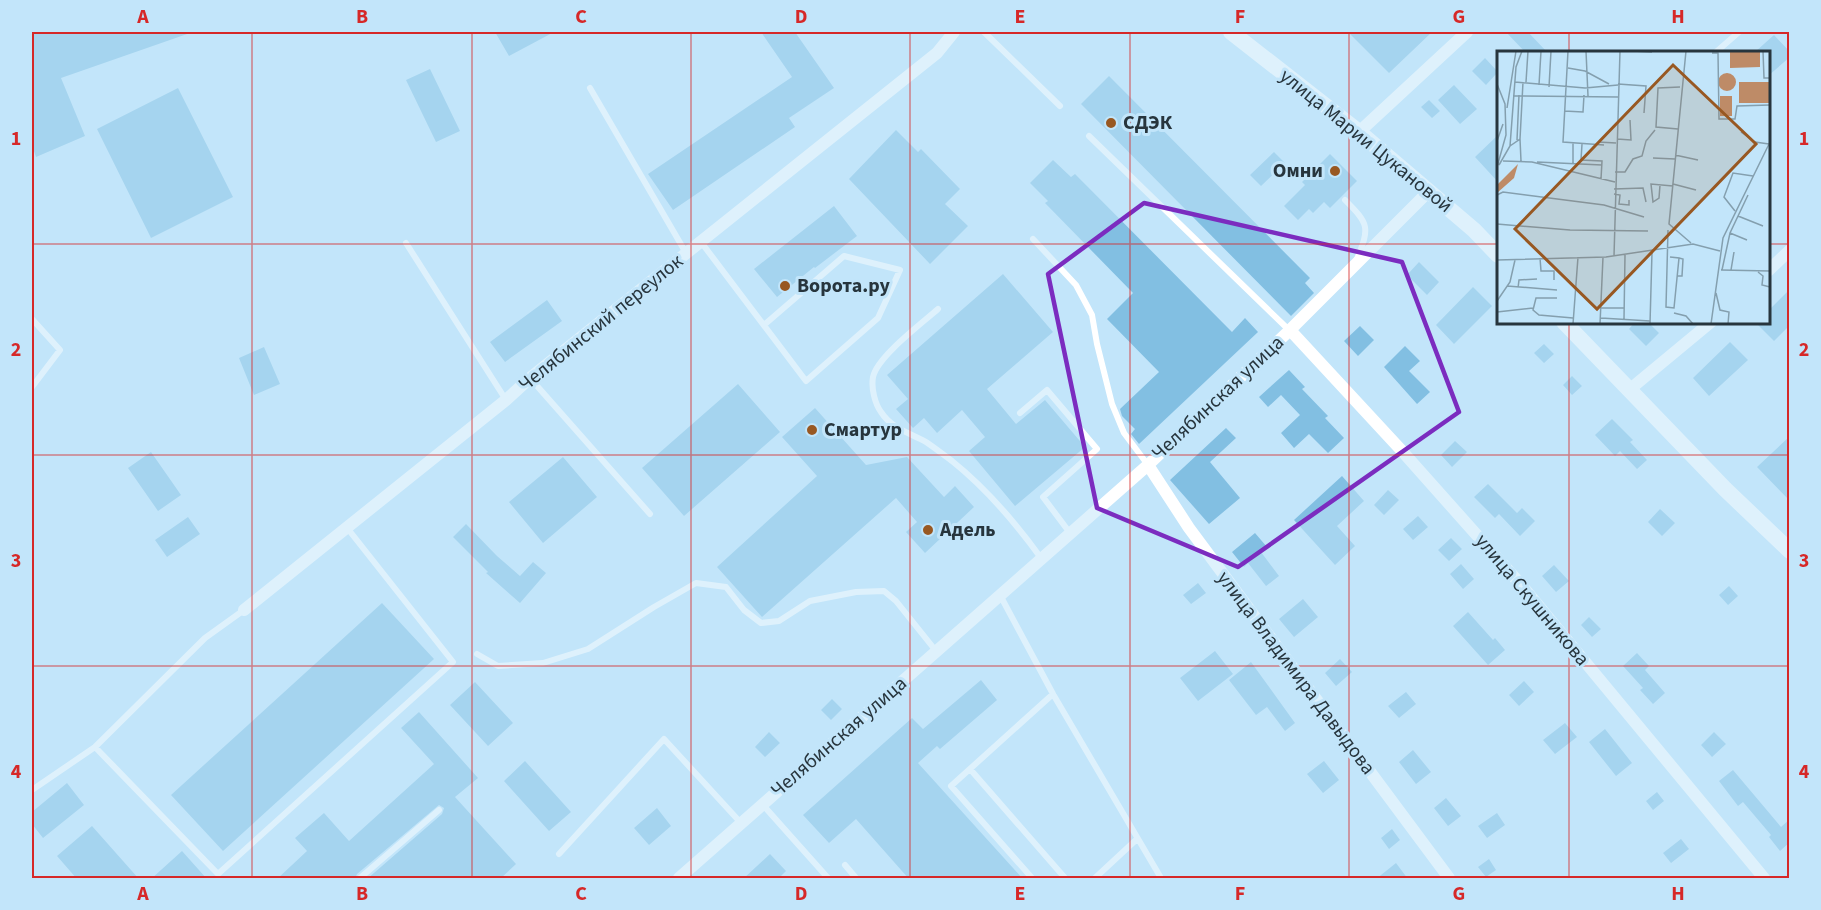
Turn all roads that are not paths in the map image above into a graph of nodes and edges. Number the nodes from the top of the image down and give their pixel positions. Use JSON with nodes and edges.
{"nodes":[{"id":1,"x":954,"y":32,"type":"edge"},
{"id":2,"x":984,"y":32,"type":"edge"},
{"id":3,"x":1231,"y":32,"type":"edge"},
{"id":4,"x":1467,"y":32,"type":"edge"},
{"id":5,"x":1739,"y":32,"type":"edge"},
{"id":6,"x":1717,"y":51,"type":"edge"},
{"id":7,"x":590,"y":88,"type":"dead end"},
{"id":8,"x":1060,"y":106,"type":"dead end"},
{"id":9,"x":1359,"y":132,"type":"junction"},
{"id":10,"x":1089,"y":136,"type":"dead end"},
{"id":11,"x":1428,"y":191,"type":"junction"},
{"id":12,"x":1345,"y":200,"type":"dead end"},
{"id":13,"x":1033,"y":239,"type":"dead end"},
{"id":14,"x":700,"y":242,"type":"junction"},
{"id":15,"x":406,"y":243,"type":"dead end"},
{"id":16,"x":1790,"y":250,"type":"edge"},
{"id":17,"x":1497,"y":251,"type":"edge"},
{"id":18,"x":686,"y":253,"type":"junction"},
{"id":19,"x":1353,"y":268,"type":"junction"},
{"id":20,"x":1770,"y":269,"type":"edge"},
{"id":21,"x":938,"y":309,"type":"dead end"},
{"id":22,"x":32,"y":319,"type":"edge"},
{"id":23,"x":764,"y":324,"type":"junction"},
{"id":24,"x":1566,"y":324,"type":"edge"},
{"id":25,"x":1709,"y":324,"type":"edge"},
{"id":26,"x":1290,"y":330,"type":"junction"},
{"id":27,"x":530,"y":378,"type":"junction"},
{"id":28,"x":32,"y":387,"type":"edge"},
{"id":29,"x":1629,"y":390,"type":"junction"},
{"id":30,"x":506,"y":400,"type":"junction"},
{"id":31,"x":1020,"y":413,"type":"dead end"},
{"id":32,"x":1148,"y":465,"type":"junction"},
{"id":33,"x":650,"y":513,"type":"dead end"},
{"id":34,"x":348,"y":529,"type":"junction"},
{"id":35,"x":1070,"y":534,"type":"junction"},
{"id":36,"x":1790,"y":551,"type":"edge"},
{"id":37,"x":1041,"y":559,"type":"junction"},
{"id":38,"x":1000,"y":596,"type":"junction"},
{"id":39,"x":244,"y":610,"type":"joint"},
{"id":40,"x":936,"y":651,"type":"junction"},
{"id":41,"x":477,"y":654,"type":"dead end"},
{"id":42,"x":1053,"y":694,"type":"junction"},
{"id":43,"x":94,"y":747,"type":"junction"},
{"id":44,"x":970,"y":769,"type":"junction"},
{"id":45,"x":32,"y":790,"type":"edge"},
{"id":46,"x":763,"y":804,"type":"junction"},
{"id":47,"x":439,"y":810,"type":"dead end"},
{"id":48,"x":742,"y":823,"type":"junction"},
{"id":49,"x":1137,"y":839,"type":"junction"},
{"id":50,"x":559,"y":854,"type":"dead end"},
{"id":51,"x":845,"y":865,"type":"dead end"},
{"id":52,"x":360,"y":879,"type":"edge"},
{"id":53,"x":679,"y":879,"type":"edge"},
{"id":54,"x":828,"y":879,"type":"edge"},
{"id":55,"x":856,"y":879,"type":"edge"},
{"id":56,"x":1032,"y":879,"type":"edge"},
{"id":57,"x":1065,"y":879,"type":"edge"},
{"id":58,"x":1095,"y":879,"type":"edge"},
{"id":59,"x":1161,"y":879,"type":"edge"},
{"id":60,"x":1449,"y":879,"type":"edge"},
{"id":61,"x":1764,"y":879,"type":"edge"}],
"edges":[{"from":1,"to":14,"type":"street","name":"Челябинский переулок"},
{"from":2,"to":8,"type":"lane"},
{"from":3,"to":9,"type":"street","name":"улица Марии Цукановой"},
{"from":4,"to":9,"type":"street"},
{"from":5,"to":6,"type":"lane"},
{"from":7,"to":18,"type":"lane"},
{"from":9,"to":11,"type":"street","name":"улица Марии Цукановой"},
{"from":10,"to":26,"type":"lane"},
{"from":11,"to":17,"type":"street","name":"улица Марии Цукановой"},
{"from":11,"to":19,"type":"street","name":"Челябинская улица"},
{"from":12,"to":19,"type":"lane"},
{"from":13,"to":32,"type":"lane"},
{"from":14,"to":18,"type":"street","name":"Челябинский переулок"},
{"from":14,"to":23,"type":"lane"},
{"from":15,"to":30,"type":"lane"},
{"from":16,"to":20,"type":"street"},
{"from":18,"to":27,"type":"street","name":"Челябинский переулок"},
{"from":19,"to":26,"type":"street","name":"Челябинская улица"},
{"from":21,"to":37,"type":"lane"},
{"from":22,"to":28,"type":"lane"},
{"from":23,"to":23,"type":"lane"},
{"from":24,"to":29,"type":"street"},
{"from":25,"to":29,"type":"street"},
{"from":26,"to":32,"type":"street","name":"Челябинская улица"},
{"from":26,"to":61,"type":"street","name":"улица Скушникова"},
{"from":27,"to":30,"type":"street","name":"Челябинский переулок"},
{"from":27,"to":33,"type":"lane"},
{"from":29,"to":36,"type":"street"},
{"from":30,"to":34,"type":"street","name":"Челябинский переулок"},
{"from":31,"to":35,"type":"lane"},
{"from":32,"to":35,"type":"street","name":"Челябинская улица"},
{"from":32,"to":60,"type":"street","name":"улица Владимира Давыдова"},
{"from":34,"to":39,"type":"street","name":"Челябинский переулок"},
{"from":34,"to":43,"type":"lane"},
{"from":35,"to":37,"type":"street","name":"Челябинская улица"},
{"from":37,"to":38,"type":"street","name":"Челябинская улица"},
{"from":38,"to":40,"type":"street","name":"Челябинская улица"},
{"from":38,"to":42,"type":"lane"},
{"from":39,"to":43,"type":"lane"},
{"from":40,"to":41,"type":"lane"},
{"from":40,"to":46,"type":"street","name":"Челябинская улица"},
{"from":42,"to":44,"type":"lane"},
{"from":42,"to":49,"type":"lane"},
{"from":43,"to":45,"type":"lane"},
{"from":44,"to":56,"type":"lane"},
{"from":44,"to":57,"type":"lane"},
{"from":46,"to":48,"type":"street","name":"Челябинская улица"},
{"from":46,"to":54,"type":"lane"},
{"from":47,"to":52,"type":"lane"},
{"from":48,"to":50,"type":"lane"},
{"from":48,"to":53,"type":"street","name":"Челябинская улица"},
{"from":49,"to":58,"type":"lane"},
{"from":49,"to":59,"type":"lane"},
{"from":51,"to":55,"type":"lane"}]}
